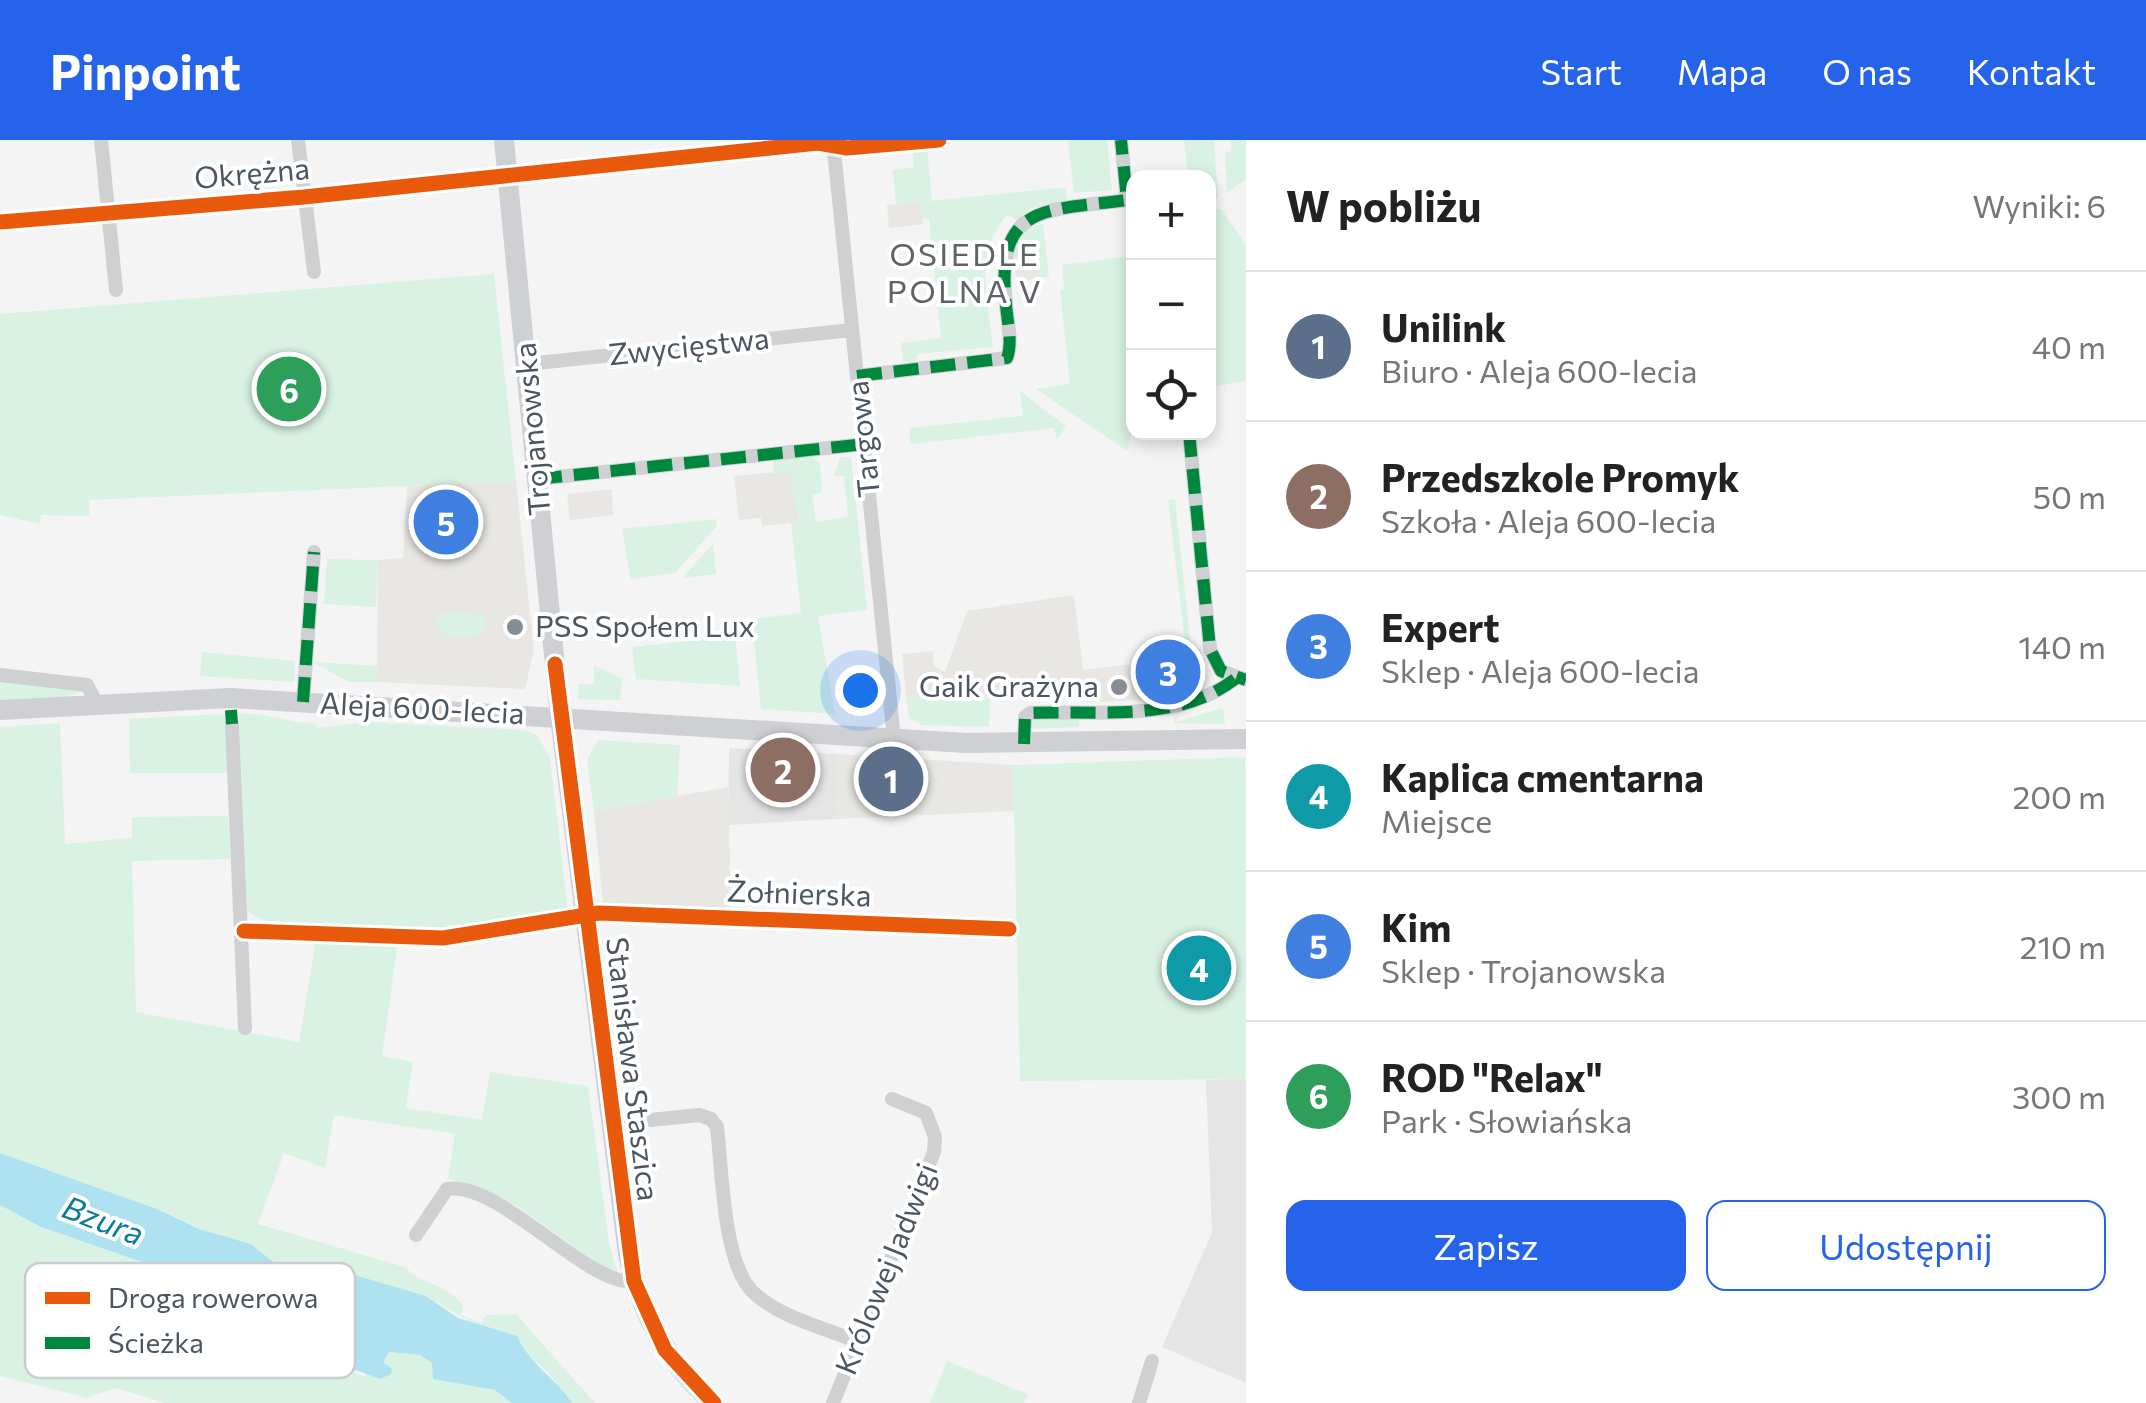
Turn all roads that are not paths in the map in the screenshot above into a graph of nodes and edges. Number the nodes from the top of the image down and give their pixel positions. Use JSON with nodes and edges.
{"nodes":[{"id":1,"x":101,"y":140,"type":"edge"},
{"id":2,"x":298,"y":140,"type":"edge"},
{"id":3,"x":504,"y":140,"type":"edge"},
{"id":4,"x":939,"y":140,"type":"edge"},
{"id":5,"x":1120,"y":140,"type":"edge"},
{"id":6,"x":833,"y":143,"type":"edge"},
{"id":7,"x":1126,"y":175,"type":"edge"},
{"id":8,"x":508,"y":177,"type":"junction"},
{"id":9,"x":304,"y":197,"type":"junction"},
{"id":10,"x":1126,"y":200,"type":"edge"},
{"id":11,"x":109,"y":214,"type":"junction"},
{"id":12,"x":0,"y":222,"type":"edge"},
{"id":13,"x":314,"y":272,"type":"dead end"},
{"id":14,"x":116,"y":290,"type":"dead end"},
{"id":15,"x":852,"y":330,"type":"junction"},
{"id":16,"x":526,"y":364,"type":"junction"},
{"id":17,"x":857,"y":376,"type":"junction"},
{"id":18,"x":1191,"y":440,"type":"edge"},
{"id":19,"x":865,"y":444,"type":"junction"},
{"id":20,"x":538,"y":478,"type":"junction"},
{"id":21,"x":314,"y":552,"type":"dead end"},
{"id":22,"x":0,"y":675,"type":"edge"},
{"id":23,"x":1241,"y":680,"type":"edge"},
{"id":24,"x":302,"y":702,"type":"junction"},
{"id":25,"x":98,"y":706,"type":"junction"},
{"id":26,"x":0,"y":710,"type":"edge"},
{"id":27,"x":560,"y":717,"type":"junction"},
{"id":28,"x":232,"y":724,"type":"dead end"},
{"id":29,"x":1246,"y":738,"type":"edge"},
{"id":30,"x":894,"y":739,"type":"junction"},
{"id":31,"x":1024,"y":744,"type":"junction"},
{"id":32,"x":586,"y":914,"type":"junction"},
{"id":33,"x":1010,"y":929,"type":"dead end"},
{"id":34,"x":244,"y":931,"type":"junction"},
{"id":35,"x":245,"y":1028,"type":"dead end"},
{"id":36,"x":892,"y":1099,"type":"dead end"},
{"id":37,"x":612,"y":1124,"type":"junction"},
{"id":38,"x":416,"y":1235,"type":"dead end"},
{"id":39,"x":634,"y":1281,"type":"junction"},
{"id":40,"x":858,"y":1342,"type":"junction"},
{"id":41,"x":1152,"y":1361,"type":"dead end"},
{"id":42,"x":714,"y":1403,"type":"edge"},
{"id":43,"x":833,"y":1403,"type":"edge"},
{"id":44,"x":1139,"y":1403,"type":"edge"}],
"edges":[{"from":1,"to":11,"type":"street"},
{"from":2,"to":9,"type":"street"},
{"from":3,"to":8,"type":"street","name":"Trojanowska"},
{"from":4,"to":6,"type":"street","name":"Okrężna"},
{"from":5,"to":7,"type":"street"},
{"from":6,"to":8,"type":"street","name":"Okrężna"},
{"from":6,"to":15,"type":"street","name":"Targowa"},
{"from":8,"to":9,"type":"street","name":"Okrężna"},
{"from":8,"to":16,"type":"street","name":"Trojanowska"},
{"from":9,"to":11,"type":"street","name":"Okrężna"},
{"from":9,"to":13,"type":"street"},
{"from":10,"to":17,"type":"street"},
{"from":11,"to":12,"type":"street","name":"Okrężna"},
{"from":11,"to":14,"type":"street"},
{"from":15,"to":16,"type":"street","name":"Zwycięstwa"},
{"from":15,"to":17,"type":"street","name":"Targowa"},
{"from":16,"to":20,"type":"street","name":"Trojanowska"},
{"from":17,"to":19,"type":"street","name":"Targowa"},
{"from":18,"to":23,"type":"street"},
{"from":19,"to":20,"type":"street"},
{"from":19,"to":30,"type":"street","name":"Targowa"},
{"from":20,"to":27,"type":"street","name":"Trojanowska"},
{"from":21,"to":24,"type":"street"},
{"from":22,"to":25,"type":"street"},
{"from":23,"to":31,"type":"street"},
{"from":24,"to":25,"type":"street","name":"Aleja 600-lecia"},
{"from":24,"to":27,"type":"street","name":"Aleja 600-lecia"},
{"from":25,"to":26,"type":"street","name":"Aleja 600-lecia"},
{"from":27,"to":30,"type":"street","name":"Aleja 600-lecia"},
{"from":27,"to":32,"type":"street","name":"Stanisława Staszica"},
{"from":28,"to":34,"type":"street"},
{"from":29,"to":31,"type":"street","name":"Aleja 600-lecia"},
{"from":30,"to":31,"type":"street","name":"Aleja 600-lecia"},
{"from":32,"to":33,"type":"street","name":"Żołnierska"},
{"from":32,"to":34,"type":"street","name":"Żołnierska"},
{"from":32,"to":37,"type":"street","name":"Stanisława Staszica"},
{"from":34,"to":35,"type":"street"},
{"from":36,"to":40,"type":"street","name":"Królowej Jadwigi"},
{"from":37,"to":39,"type":"street","name":"Stanisława Staszica"},
{"from":37,"to":40,"type":"street"},
{"from":38,"to":39,"type":"street"},
{"from":39,"to":42,"type":"street","name":"Stanisława Staszica"},
{"from":40,"to":43,"type":"street","name":"Królowej Jadwigi"},
{"from":41,"to":44,"type":"street"}]}
